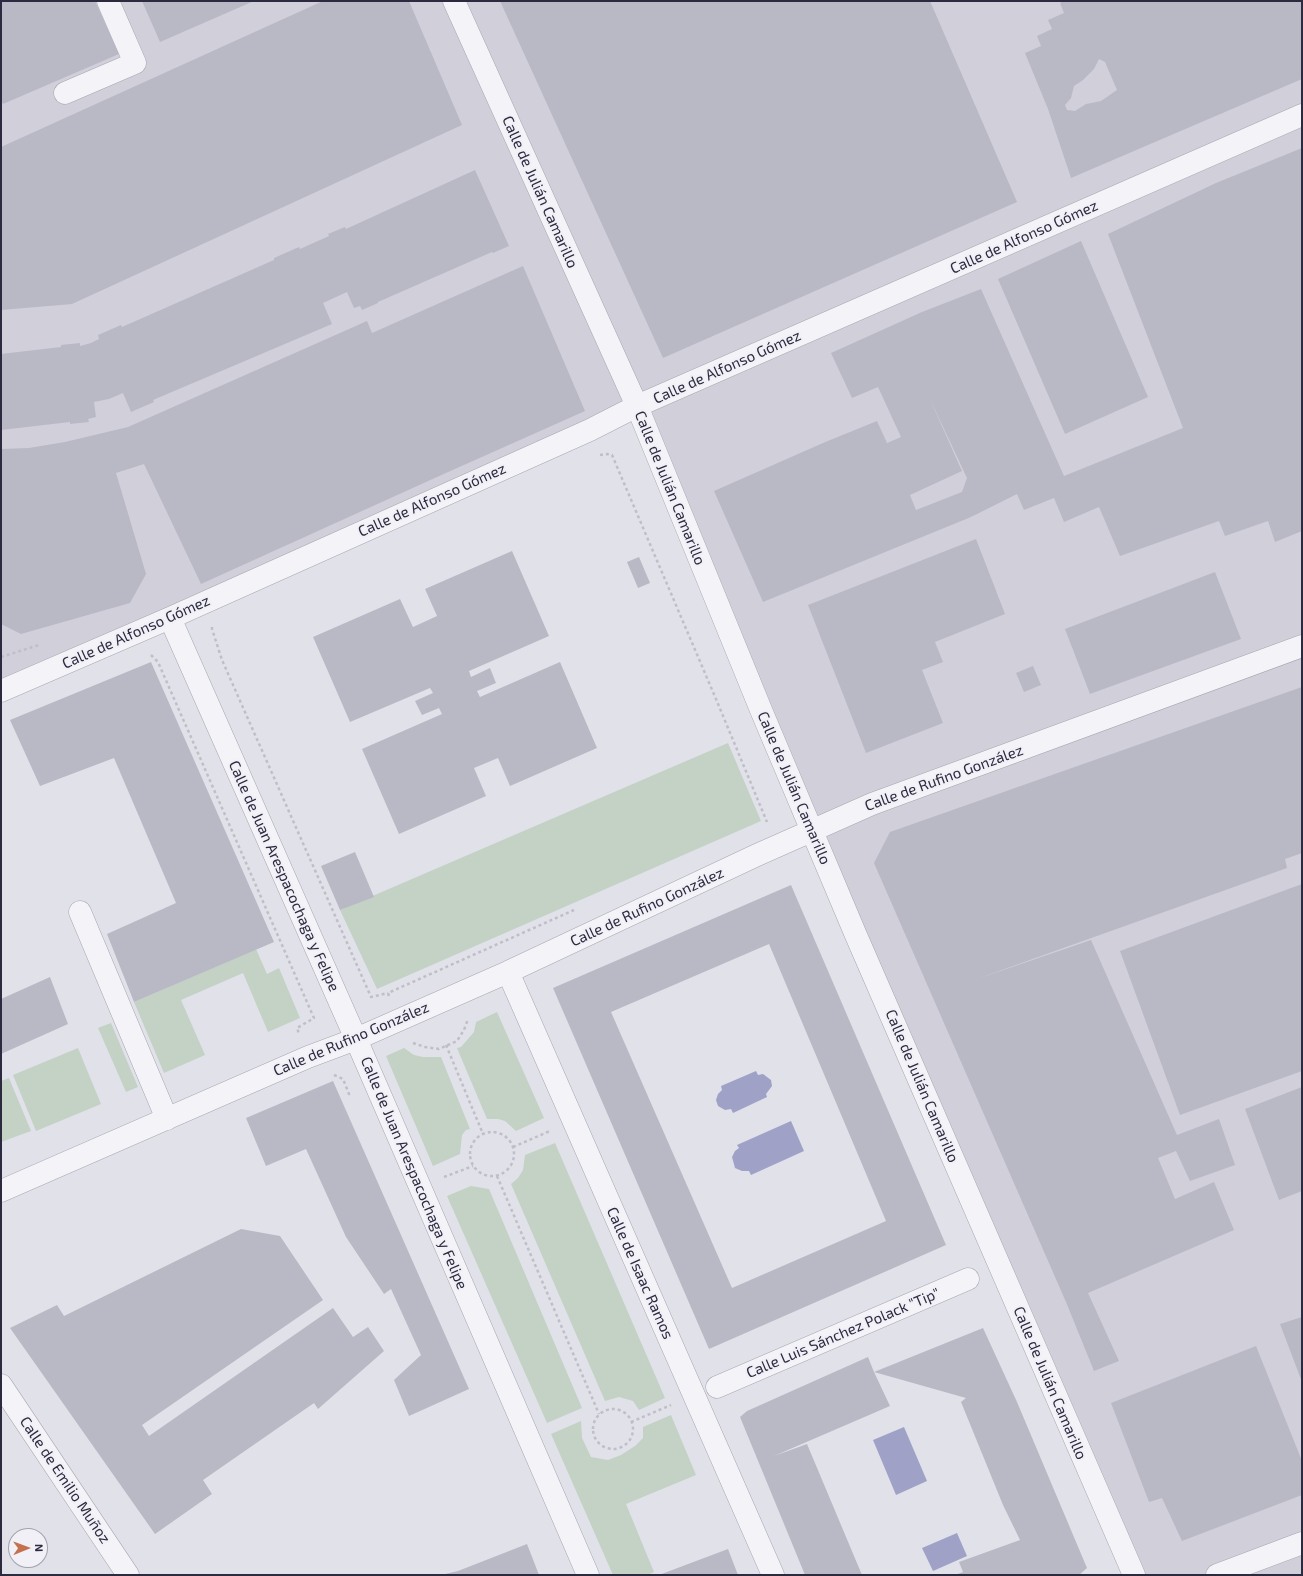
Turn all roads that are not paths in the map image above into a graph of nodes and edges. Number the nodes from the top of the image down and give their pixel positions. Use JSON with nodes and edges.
{"nodes":[{"id":1,"x":108,"y":1,"type":"edge"},
{"id":2,"x":454,"y":1,"type":"edge"},
{"id":3,"x":65,"y":93,"type":"dead end"},
{"id":4,"x":1302,"y":115,"type":"edge"},
{"id":5,"x":637,"y":406,"type":"junction"},
{"id":6,"x":170,"y":618,"type":"junction"},
{"id":7,"x":1302,"y":646,"type":"edge"},
{"id":8,"x":1,"y":691,"type":"edge"},
{"id":9,"x":813,"y":831,"type":"junction"},
{"id":10,"x":80,"y":912,"type":"dead end"},
{"id":11,"x":508,"y":972,"type":"junction"},
{"id":12,"x":356,"y":1039,"type":"junction"},
{"id":13,"x":167,"y":1119,"type":"junction"},
{"id":14,"x":1,"y":1191,"type":"edge"},
{"id":15,"x":968,"y":1279,"type":"dead end"},
{"id":16,"x":1,"y":1385,"type":"edge"},
{"id":17,"x":717,"y":1387,"type":"dead end"},
{"id":18,"x":1302,"y":1542,"type":"edge"},
{"id":19,"x":128,"y":1575,"type":"edge"},
{"id":20,"x":588,"y":1575,"type":"edge"},
{"id":21,"x":773,"y":1575,"type":"edge"},
{"id":22,"x":1134,"y":1575,"type":"edge"},
{"id":23,"x":1217,"y":1575,"type":"edge"}],
"edges":[{"from":1,"to":3,"type":"street"},
{"from":2,"to":5,"type":"street","name":"Calle de Julián Camarillo"},
{"from":4,"to":5,"type":"street","name":"Calle de Alfonso Gómez"},
{"from":5,"to":6,"type":"street","name":"Calle de Alfonso Gómez"},
{"from":5,"to":9,"type":"street","name":"Calle de Julián Camarillo"},
{"from":6,"to":8,"type":"street","name":"Calle de Alfonso Gómez"},
{"from":6,"to":12,"type":"street","name":"Calle de Juan Arespacochaga y Felipe"},
{"from":7,"to":9,"type":"street","name":"Calle de Rufino González"},
{"from":9,"to":11,"type":"street","name":"Calle de Rufino González"},
{"from":9,"to":22,"type":"street","name":"Calle de Julián Camarillo"},
{"from":10,"to":13,"type":"street"},
{"from":11,"to":12,"type":"street","name":"Calle de Rufino González"},
{"from":11,"to":21,"type":"street","name":"Calle de Isaac Ramos"},
{"from":12,"to":13,"type":"street","name":"Calle de Rufino González"},
{"from":12,"to":20,"type":"street","name":"Calle de Juan Arespacochaga y Felipe"},
{"from":13,"to":14,"type":"street","name":"Calle de Rufino González"},
{"from":15,"to":17,"type":"street","name":"Calle Luis Sánchez Polack \"Tip\""},
{"from":16,"to":19,"type":"street","name":"Calle de Emilio Muñoz"},
{"from":18,"to":23,"type":"street"}]}
